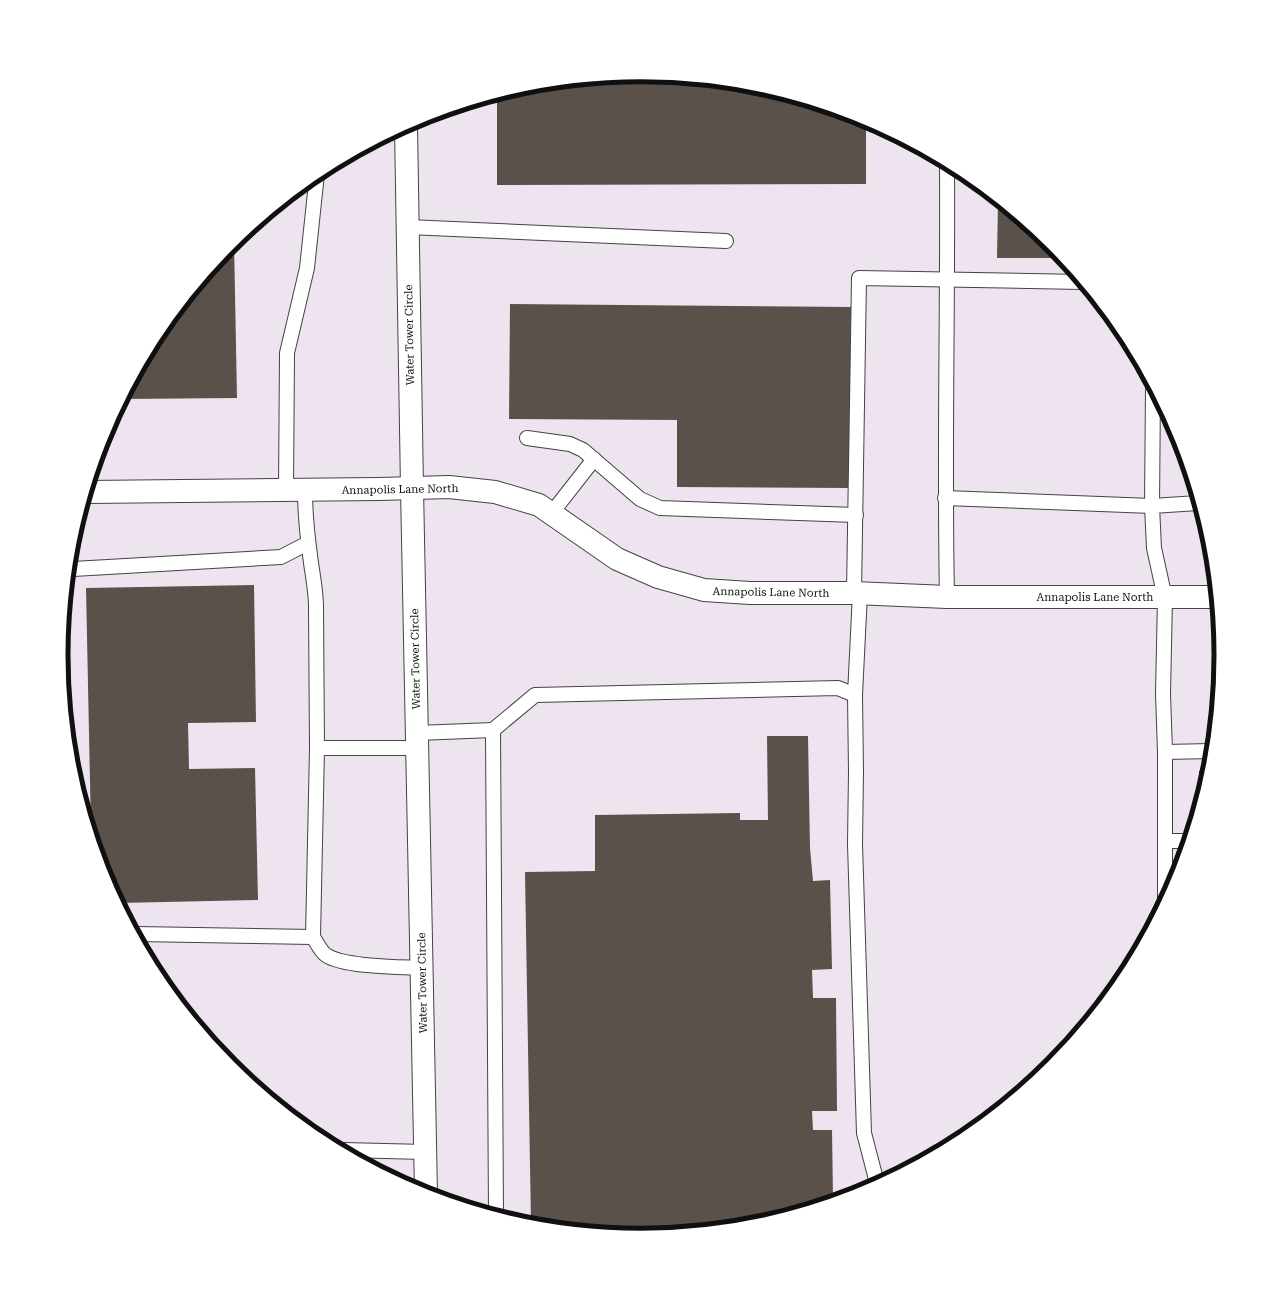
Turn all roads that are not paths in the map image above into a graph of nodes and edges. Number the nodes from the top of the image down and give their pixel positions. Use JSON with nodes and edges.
{"nodes":[{"id":1,"x":406,"y":132,"type":"edge"},
{"id":2,"x":947,"y":170,"type":"edge"},
{"id":3,"x":316,"y":183,"type":"edge"},
{"id":4,"x":408,"y":227,"type":"junction"},
{"id":5,"x":726,"y":241,"type":"dead end"},
{"id":6,"x":948,"y":280,"type":"junction"},
{"id":7,"x":1076,"y":282,"type":"edge"},
{"id":8,"x":1153,"y":397,"type":"edge"},
{"id":9,"x":527,"y":438,"type":"dead end"},
{"id":10,"x":594,"y":459,"type":"junction"},
{"id":11,"x":412,"y":488,"type":"junction"},
{"id":12,"x":296,"y":490,"type":"junction"},
{"id":13,"x":92,"y":492,"type":"edge"},
{"id":14,"x":945,"y":498,"type":"junction"},
{"id":15,"x":1193,"y":503,"type":"edge"},
{"id":16,"x":1152,"y":506,"type":"junction"},
{"id":17,"x":551,"y":514,"type":"junction"},
{"id":18,"x":856,"y":515,"type":"junction"},
{"id":19,"x":308,"y":543,"type":"junction"},
{"id":20,"x":75,"y":567,"type":"edge"},
{"id":21,"x":857,"y":593,"type":"junction"},
{"id":22,"x":947,"y":597,"type":"junction"},
{"id":23,"x":1211,"y":597,"type":"edge"},
{"id":24,"x":1165,"y":598,"type":"junction"},
{"id":25,"x":855,"y":694,"type":"junction"},
{"id":26,"x":493,"y":730,"type":"junction"},
{"id":27,"x":417,"y":740,"type":"junction"},
{"id":28,"x":317,"y":748,"type":"junction"},
{"id":29,"x":1205,"y":751,"type":"edge"},
{"id":30,"x":1165,"y":752,"type":"junction"},
{"id":31,"x":1165,"y":841,"type":"junction"},
{"id":32,"x":1183,"y":841,"type":"edge"},
{"id":33,"x":1165,"y":885,"type":"edge"},
{"id":34,"x":141,"y":934,"type":"edge"},
{"id":35,"x":313,"y":937,"type":"junction"},
{"id":36,"x":422,"y":968,"type":"junction"},
{"id":37,"x":353,"y":1150,"type":"edge"},
{"id":38,"x":426,"y":1152,"type":"junction"},
{"id":39,"x":875,"y":1177,"type":"edge"},
{"id":40,"x":426,"y":1185,"type":"edge"},
{"id":41,"x":496,"y":1209,"type":"edge"}],
"edges":[{"from":1,"to":4,"type":"street","name":"Water Tower Circle"},
{"from":2,"to":6,"type":"lane"},
{"from":3,"to":12,"type":"lane"},
{"from":4,"to":5,"type":"lane"},
{"from":4,"to":11,"type":"street","name":"Water Tower Circle"},
{"from":6,"to":7,"type":"lane"},
{"from":6,"to":14,"type":"lane"},
{"from":6,"to":18,"type":"lane"},
{"from":8,"to":16,"type":"lane"},
{"from":9,"to":10,"type":"lane"},
{"from":10,"to":17,"type":"lane"},
{"from":10,"to":18,"type":"lane"},
{"from":11,"to":12,"type":"street","name":"Annapolis Lane North"},
{"from":11,"to":17,"type":"street","name":"Annapolis Lane North"},
{"from":11,"to":27,"type":"street","name":"Water Tower Circle"},
{"from":12,"to":13,"type":"street","name":"Annapolis Lane North"},
{"from":12,"to":19,"type":"lane"},
{"from":14,"to":16,"type":"lane"},
{"from":14,"to":22,"type":"lane"},
{"from":15,"to":16,"type":"lane"},
{"from":16,"to":24,"type":"lane"},
{"from":17,"to":21,"type":"street","name":"Annapolis Lane North"},
{"from":18,"to":21,"type":"lane"},
{"from":19,"to":20,"type":"lane"},
{"from":19,"to":28,"type":"lane"},
{"from":21,"to":22,"type":"street","name":"Annapolis Lane North"},
{"from":21,"to":25,"type":"lane"},
{"from":22,"to":24,"type":"street","name":"Annapolis Lane North"},
{"from":23,"to":24,"type":"street","name":"Annapolis Lane North"},
{"from":24,"to":30,"type":"lane"},
{"from":25,"to":26,"type":"lane"},
{"from":25,"to":39,"type":"lane"},
{"from":26,"to":27,"type":"lane"},
{"from":26,"to":41,"type":"lane"},
{"from":27,"to":28,"type":"lane"},
{"from":27,"to":36,"type":"street","name":"Water Tower Circle"},
{"from":28,"to":35,"type":"lane"},
{"from":29,"to":30,"type":"lane"},
{"from":30,"to":31,"type":"lane"},
{"from":31,"to":32,"type":"lane"},
{"from":31,"to":33,"type":"lane"},
{"from":34,"to":35,"type":"lane"},
{"from":35,"to":36,"type":"lane"},
{"from":36,"to":38,"type":"street","name":"Water Tower Circle"},
{"from":37,"to":38,"type":"lane"},
{"from":38,"to":40,"type":"street","name":"Water Tower Circle"}]}
